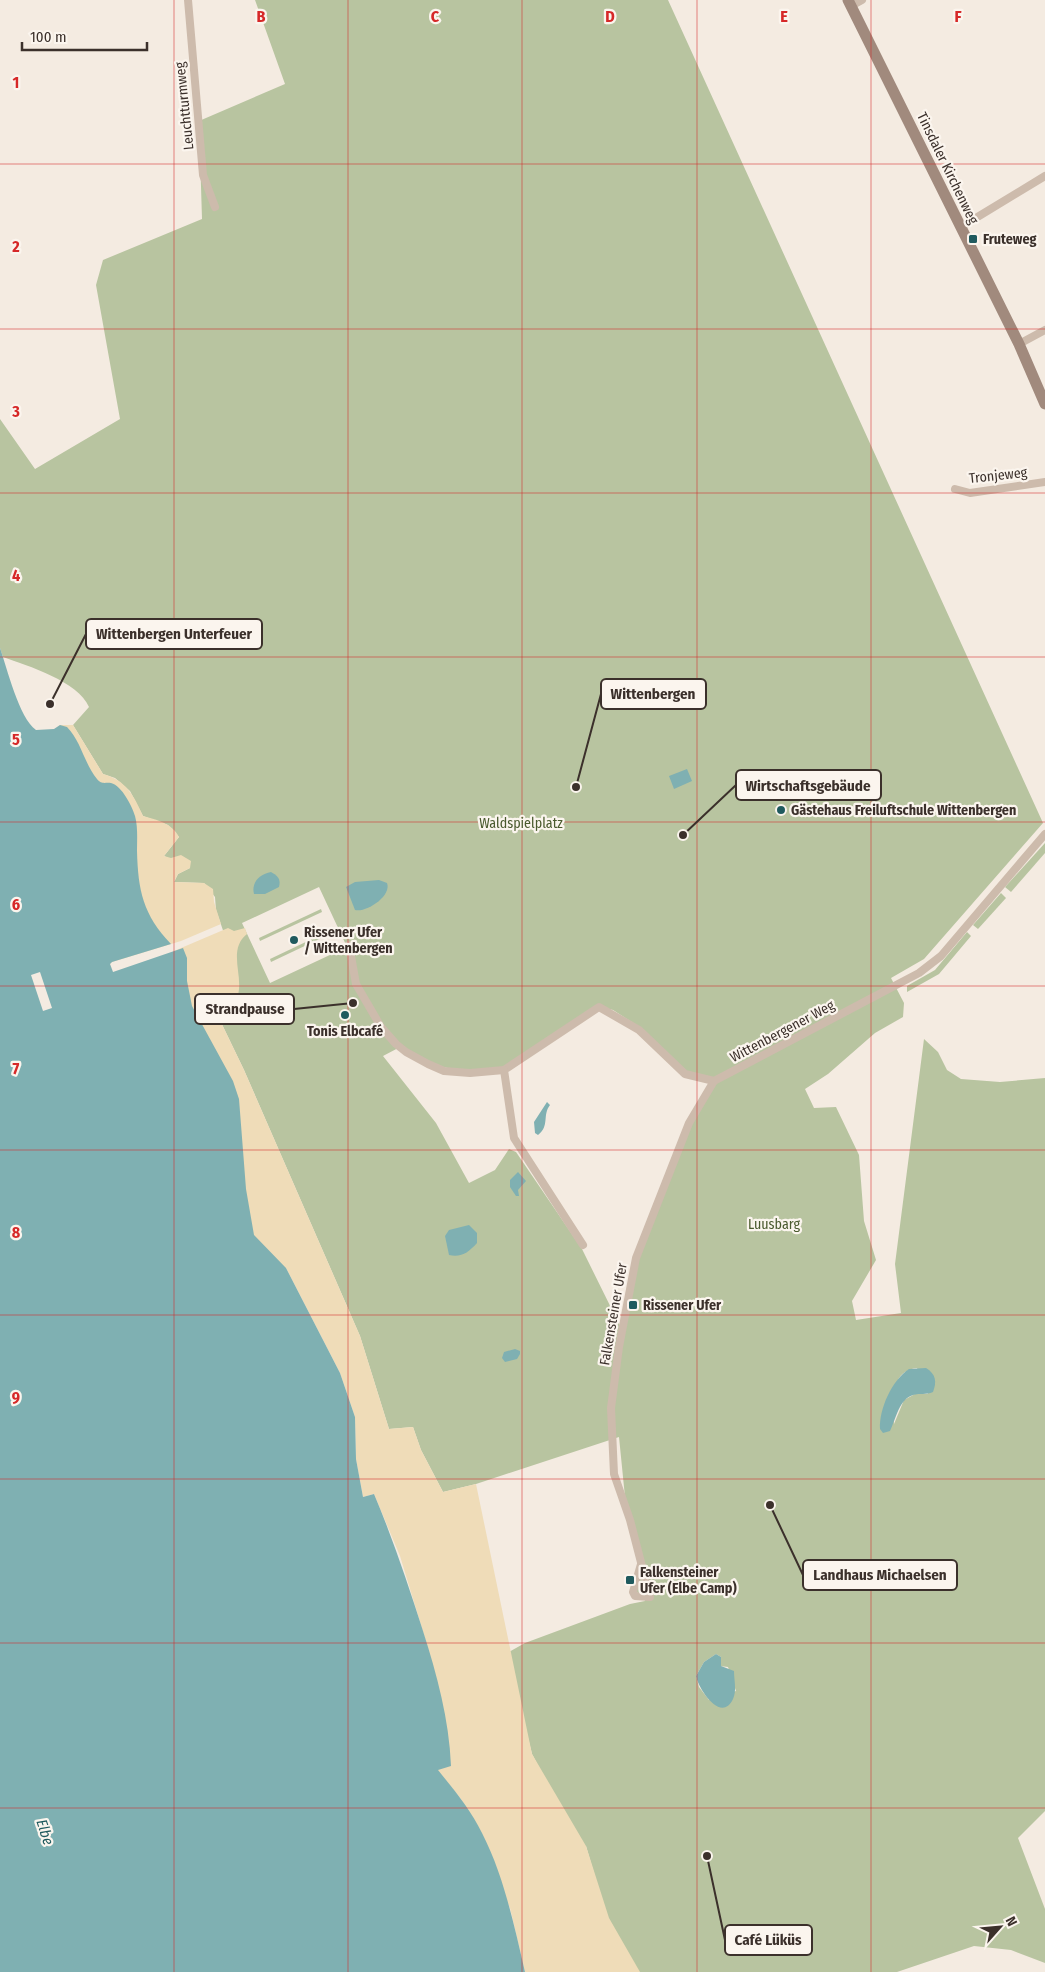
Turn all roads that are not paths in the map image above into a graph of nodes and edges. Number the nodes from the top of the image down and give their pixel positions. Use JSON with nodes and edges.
{"nodes":[{"id":1,"x":188,"y":0,"type":"edge"},
{"id":2,"x":862,"y":0,"type":"edge"},
{"id":3,"x":850,"y":3,"type":"edge"},
{"id":4,"x":1045,"y":176,"type":"edge"},
{"id":5,"x":215,"y":207,"type":"dead end"},
{"id":6,"x":961,"y":226,"type":"junction"},
{"id":7,"x":1045,"y":330,"type":"edge"},
{"id":8,"x":1019,"y":344,"type":"junction"},
{"id":9,"x":1045,"y":404,"type":"edge"},
{"id":10,"x":1045,"y":482,"type":"edge"},
{"id":11,"x":955,"y":489,"type":"dead end"},
{"id":12,"x":1045,"y":834,"type":"edge"},
{"id":13,"x":349,"y":945,"type":"dead end"},
{"id":14,"x":504,"y":1070,"type":"junction"},
{"id":15,"x":714,"y":1081,"type":"junction"},
{"id":16,"x":583,"y":1245,"type":"dead end"},
{"id":17,"x":641,"y":1564,"type":"dead end"}],
"edges":[{"from":1,"to":5,"type":"street","name":"Leuchtturmweg"},
{"from":2,"to":3,"type":"street"},
{"from":3,"to":6,"type":"street","name":"Tinsdaler Kirchenweg"},
{"from":4,"to":6,"type":"street"},
{"from":6,"to":8,"type":"street","name":"Tinsdaler Kirchenweg"},
{"from":7,"to":8,"type":"street"},
{"from":8,"to":9,"type":"street","name":"Tinsdaler Kirchenweg"},
{"from":10,"to":11,"type":"street","name":"Tronjeweg"},
{"from":12,"to":15,"type":"street","name":"Wittenbergener Weg"},
{"from":13,"to":14,"type":"street"},
{"from":14,"to":15,"type":"street"},
{"from":14,"to":16,"type":"street"},
{"from":15,"to":17,"type":"street","name":"Falkensteiner Ufer"}]}
